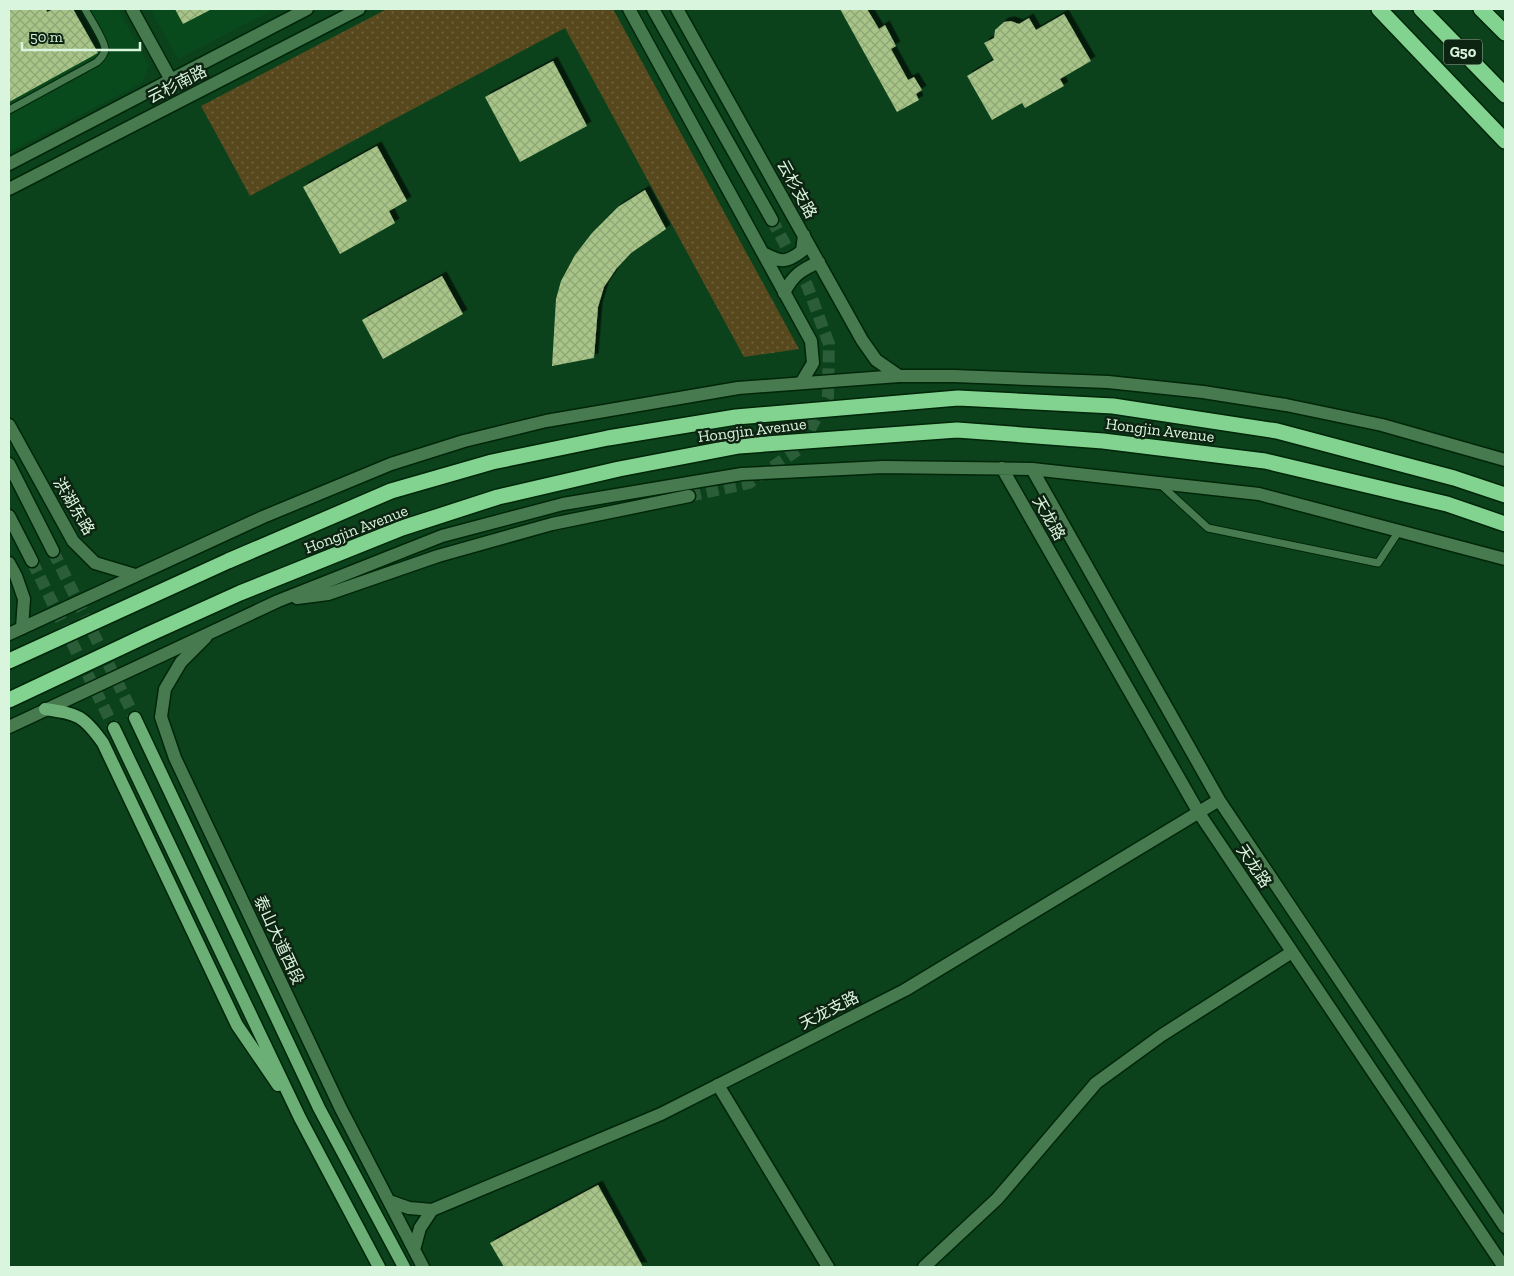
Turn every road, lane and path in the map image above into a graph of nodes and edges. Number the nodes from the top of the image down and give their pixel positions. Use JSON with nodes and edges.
{"nodes":[{"id":1,"x":84,"y":9,"type":"edge"},
{"id":2,"x":132,"y":9,"type":"edge"},
{"id":3,"x":308,"y":9,"type":"edge"},
{"id":4,"x":359,"y":9,"type":"edge"},
{"id":5,"x":629,"y":9,"type":"edge"},
{"id":6,"x":653,"y":9,"type":"edge"},
{"id":7,"x":677,"y":9,"type":"edge"},
{"id":8,"x":1379,"y":9,"type":"edge"},
{"id":9,"x":1421,"y":9,"type":"edge"},
{"id":10,"x":1481,"y":9,"type":"edge"},
{"id":11,"x":1505,"y":33,"type":"edge"},
{"id":12,"x":171,"y":80,"type":"junction"},
{"id":13,"x":1505,"y":95,"type":"edge"},
{"id":14,"x":9,"y":110,"type":"edge"},
{"id":15,"x":1505,"y":141,"type":"edge"},
{"id":16,"x":9,"y":164,"type":"edge"},
{"id":17,"x":9,"y":189,"type":"edge"},
{"id":18,"x":772,"y":220,"type":"tunnel mouth"},
{"id":19,"x":804,"y":235,"type":"junction"},
{"id":20,"x":763,"y":253,"type":"junction"},
{"id":21,"x":819,"y":262,"type":"junction"},
{"id":22,"x":784,"y":292,"type":"junction"},
{"id":23,"x":899,"y":376,"type":"junction"},
{"id":24,"x":801,"y":384,"type":"junction"},
{"id":25,"x":9,"y":425,"type":"edge"},
{"id":26,"x":1505,"y":460,"type":"edge"},
{"id":27,"x":9,"y":464,"type":"edge"},
{"id":28,"x":1002,"y":468,"type":"junction"},
{"id":29,"x":1032,"y":469,"type":"junction"},
{"id":30,"x":1159,"y":483,"type":"junction"},
{"id":31,"x":1505,"y":495,"type":"edge"},
{"id":32,"x":689,"y":496,"type":"tunnel mouth"},
{"id":33,"x":9,"y":516,"type":"edge"},
{"id":34,"x":1505,"y":524,"type":"edge"},
{"id":35,"x":1399,"y":531,"type":"junction"},
{"id":36,"x":53,"y":551,"type":"tunnel mouth"},
{"id":37,"x":1505,"y":559,"type":"edge"},
{"id":38,"x":32,"y":561,"type":"tunnel mouth"},
{"id":39,"x":9,"y":563,"type":"edge"},
{"id":40,"x":135,"y":575,"type":"junction"},
{"id":41,"x":278,"y":601,"type":"junction"},
{"id":42,"x":22,"y":628,"type":"junction"},
{"id":43,"x":214,"y":630,"type":"junction"},
{"id":44,"x":9,"y":634,"type":"edge"},
{"id":45,"x":9,"y":661,"type":"edge"},
{"id":46,"x":9,"y":700,"type":"edge"},
{"id":47,"x":45,"y":710,"type":"junction"},
{"id":48,"x":135,"y":718,"type":"tunnel mouth"},
{"id":49,"x":9,"y":726,"type":"edge"},
{"id":50,"x":114,"y":728,"type":"tunnel mouth"},
{"id":51,"x":1219,"y":800,"type":"junction"},
{"id":52,"x":1198,"y":813,"type":"junction"},
{"id":53,"x":1292,"y":952,"type":"junction"},
{"id":54,"x":718,"y":1085,"type":"junction"},
{"id":55,"x":300,"y":1118,"type":"junction"},
{"id":56,"x":389,"y":1200,"type":"junction"},
{"id":57,"x":432,"y":1210,"type":"junction"},
{"id":58,"x":1505,"y":1227,"type":"edge"},
{"id":59,"x":414,"y":1250,"type":"junction"},
{"id":60,"x":379,"y":1267,"type":"edge"},
{"id":61,"x":404,"y":1267,"type":"edge"},
{"id":62,"x":423,"y":1267,"type":"edge"},
{"id":63,"x":828,"y":1267,"type":"edge"},
{"id":64,"x":924,"y":1267,"type":"edge"},
{"id":65,"x":1504,"y":1267,"type":"edge"}],
"edges":[{"from":1,"to":14,"type":"lane"},
{"from":2,"to":12,"type":"main road"},
{"from":3,"to":12,"type":"main road","name":"云杉南路"},
{"from":4,"to":17,"type":"main road","name":"云杉南路"},
{"from":5,"to":20,"type":"main road"},
{"from":6,"to":18,"type":"main road"},
{"from":7,"to":19,"type":"main road","name":"云杉支路"},
{"from":8,"to":15,"type":"highway"},
{"from":9,"to":13,"type":"highway","number":"G50"},
{"from":10,"to":11,"type":"highway","number":"G50"},
{"from":12,"to":16,"type":"main road","name":"云杉南路"},
{"from":19,"to":20,"type":"main road"},
{"from":19,"to":21,"type":"main road","name":"云杉支路"},
{"from":20,"to":22,"type":"main road"},
{"from":21,"to":22,"type":"main road"},
{"from":21,"to":23,"type":"main road","name":"云杉支路"},
{"from":22,"to":24,"type":"main road"},
{"from":23,"to":24,"type":"main road"},
{"from":23,"to":26,"type":"main road"},
{"from":24,"to":40,"type":"main road"},
{"from":25,"to":40,"type":"main road","name":"洪湖东路"},
{"from":27,"to":36,"type":"main road"},
{"from":28,"to":29,"type":"main road"},
{"from":28,"to":41,"type":"main road"},
{"from":28,"to":52,"type":"main road","name":"天龙路"},
{"from":29,"to":30,"type":"main road"},
{"from":29,"to":51,"type":"main road","name":"天龙路"},
{"from":30,"to":35,"type":"main road"},
{"from":30,"to":35,"type":"lane"},
{"from":31,"to":45,"type":"highway","name":"Hongjin Avenue"},
{"from":32,"to":41,"type":"main road"},
{"from":33,"to":38,"type":"main road"},
{"from":34,"to":46,"type":"highway","name":"Hongjin Avenue"},
{"from":35,"to":37,"type":"main road"},
{"from":39,"to":42,"type":"main road"},
{"from":40,"to":42,"type":"main road"},
{"from":41,"to":43,"type":"main road"},
{"from":42,"to":44,"type":"main road"},
{"from":43,"to":47,"type":"main road"},
{"from":43,"to":56,"type":"main road","name":"泰山大道西段"},
{"from":47,"to":49,"type":"main road"},
{"from":47,"to":55,"type":"main road"},
{"from":48,"to":61,"type":"main road"},
{"from":50,"to":55,"type":"main road"},
{"from":51,"to":52,"type":"main road","name":"天龙支路"},
{"from":51,"to":58,"type":"main road","name":"天龙路"},
{"from":52,"to":53,"type":"main road","name":"天龙路"},
{"from":52,"to":54,"type":"main road","name":"天龙支路"},
{"from":53,"to":64,"type":"main road"},
{"from":53,"to":65,"type":"main road","name":"天龙路"},
{"from":54,"to":57,"type":"main road","name":"天龙支路"},
{"from":54,"to":63,"type":"main road"},
{"from":55,"to":60,"type":"main road"},
{"from":56,"to":57,"type":"main road"},
{"from":56,"to":59,"type":"main road","name":"泰山大道西段"},
{"from":57,"to":59,"type":"main road"},
{"from":59,"to":62,"type":"main road","name":"泰山大道西段"}]}
